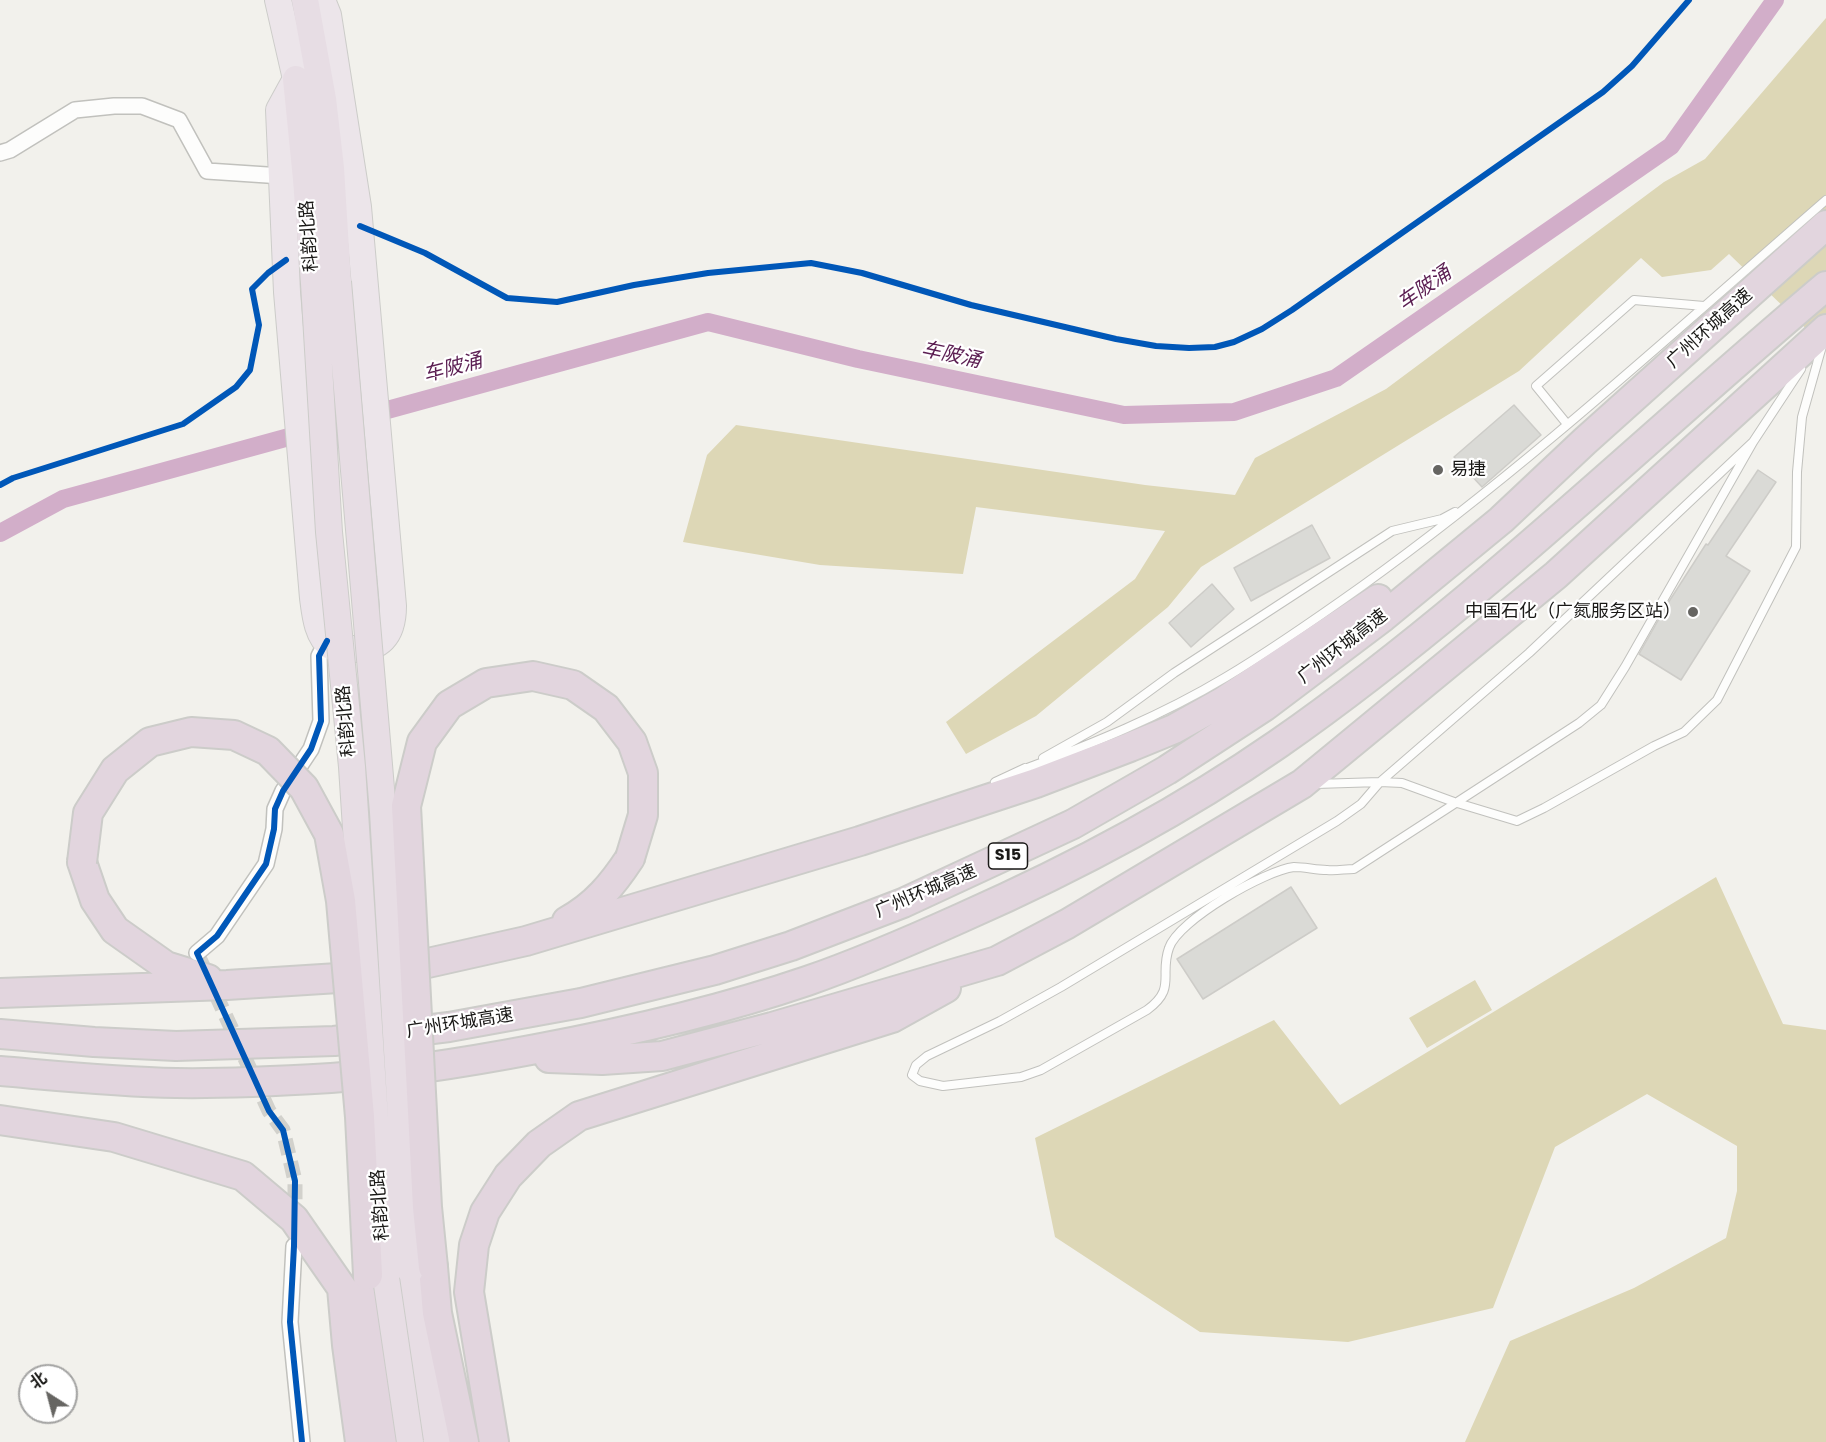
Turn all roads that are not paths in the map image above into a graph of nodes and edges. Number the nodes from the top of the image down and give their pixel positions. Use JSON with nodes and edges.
{"nodes":[{"id":1,"x":278,"y":0,"type":"edge"},
{"id":2,"x":305,"y":0,"type":"edge"},
{"id":3,"x":322,"y":0,"type":"edge"},
{"id":4,"x":296,"y":79,"type":"junction"},
{"id":5,"x":0,"y":153,"type":"edge"},
{"id":6,"x":282,"y":176,"type":"junction"},
{"id":7,"x":1826,"y":200,"type":"edge"},
{"id":8,"x":1826,"y":225,"type":"edge"},
{"id":9,"x":326,"y":283,"type":"junction"},
{"id":10,"x":1826,"y":286,"type":"edge"},
{"id":11,"x":1704,"y":306,"type":"junction"},
{"id":12,"x":1826,"y":331,"type":"edge"},
{"id":13,"x":1567,"y":424,"type":"junction"},
{"id":14,"x":1753,"y":442,"type":"junction"},
{"id":15,"x":1480,"y":497,"type":"junction"},
{"id":16,"x":1500,"y":520,"type":"junction"},
{"id":17,"x":327,"y":641,"type":"junction"},
{"id":18,"x":1022,"y":770,"type":"junction"},
{"id":19,"x":1380,"y":782,"type":"junction"},
{"id":20,"x":991,"y":784,"type":"dead end"},
{"id":21,"x":1302,"y":784,"type":"junction"},
{"id":22,"x":959,"y":798,"type":"dead end"},
{"id":23,"x":1454,"y":802,"type":"junction"},
{"id":24,"x":860,"y":841,"type":"junction"},
{"id":25,"x":525,"y":941,"type":"junction"},
{"id":26,"x":197,"y":953,"type":"dead end"},
{"id":27,"x":997,"y":961,"type":"junction"},
{"id":28,"x":227,"y":985,"type":"junction"},
{"id":29,"x":0,"y":993,"type":"edge"},
{"id":30,"x":0,"y":1034,"type":"edge"},
{"id":31,"x":496,"y":1056,"type":"junction"},
{"id":32,"x":0,"y":1071,"type":"edge"},
{"id":33,"x":0,"y":1120,"type":"edge"},
{"id":34,"x":294,"y":1246,"type":"dead end"},
{"id":35,"x":302,"y":1442,"type":"edge"},
{"id":36,"x":360,"y":1442,"type":"edge"},
{"id":37,"x":383,"y":1442,"type":"edge"},
{"id":38,"x":410,"y":1442,"type":"edge"},
{"id":39,"x":436,"y":1442,"type":"edge"},
{"id":40,"x":464,"y":1442,"type":"edge"},
{"id":41,"x":494,"y":1442,"type":"edge"}],
"edges":[{"from":1,"to":4,"type":"main road","name":"科韵北路"},
{"from":2,"to":9,"type":"highway","name":"科韵北路"},
{"from":3,"to":17,"type":"main road"},
{"from":4,"to":6,"type":"main road"},
{"from":4,"to":9,"type":"highway","name":"科韵北路"},
{"from":5,"to":6,"type":"street"},
{"from":6,"to":17,"type":"main road"},
{"from":7,"to":11,"type":"lane"},
{"from":8,"to":16,"type":"highway","name":"广州环城高速","number":"S15"},
{"from":9,"to":38,"type":"highway","name":"科韵北路","bridge":true},
{"from":9,"to":39,"type":"highway","name":"科韵北路","bridge":true},
{"from":10,"to":31,"type":"highway","name":"广州环城高速","number":"S15"},
{"from":11,"to":13,"type":"lane"},
{"from":11,"to":13,"type":"lane"},
{"from":12,"to":14,"type":"lane"},
{"from":12,"to":21,"type":"highway"},
{"from":12,"to":23,"type":"lane"},
{"from":13,"to":15,"type":"lane"},
{"from":14,"to":19,"type":"lane"},
{"from":14,"to":23,"type":"lane"},
{"from":15,"to":18,"type":"lane"},
{"from":15,"to":18,"type":"lane"},
{"from":16,"to":24,"type":"highway"},
{"from":16,"to":30,"type":"highway","name":"广州环城高速","number":"S15"},
{"from":17,"to":26,"type":"street"},
{"from":18,"to":20,"type":"lane"},
{"from":19,"to":21,"type":"lane"},
{"from":19,"to":23,"type":"lane"},
{"from":19,"to":23,"type":"lane"},
{"from":21,"to":27,"type":"highway"},
{"from":22,"to":24,"type":"lane"},
{"from":24,"to":25,"type":"highway"},
{"from":25,"to":28,"type":"highway"},
{"from":25,"to":40,"type":"highway","bridge":true},
{"from":27,"to":31,"type":"highway"},
{"from":27,"to":41,"type":"highway"},
{"from":28,"to":29,"type":"highway"},
{"from":28,"to":37,"type":"highway","bridge":true},
{"from":31,"to":32,"type":"highway","name":"广州环城高速","number":"S15"},
{"from":33,"to":36,"type":"highway"},
{"from":34,"to":35,"type":"street"}]}
